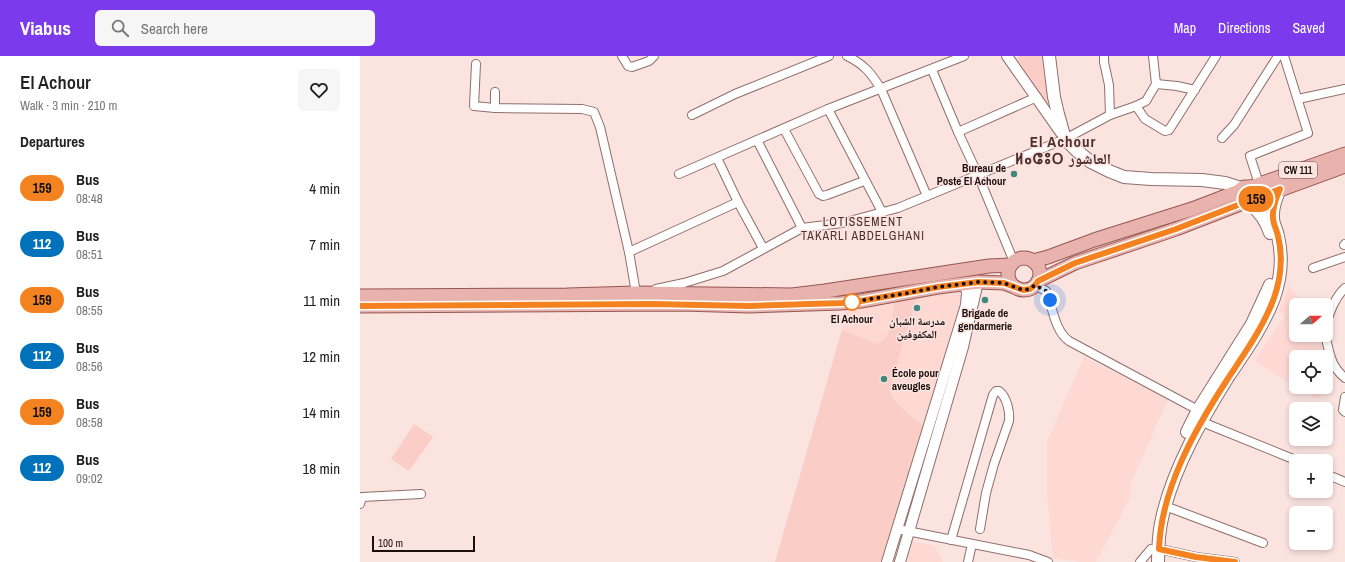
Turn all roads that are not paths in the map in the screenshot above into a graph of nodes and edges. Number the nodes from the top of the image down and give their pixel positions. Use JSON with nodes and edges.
{"nodes":[{"id":1,"x":622,"y":56,"type":"edge"},
{"id":2,"x":654,"y":56,"type":"edge"},
{"id":3,"x":829,"y":56,"type":"edge"},
{"id":4,"x":848,"y":56,"type":"edge"},
{"id":5,"x":964,"y":56,"type":"edge"},
{"id":6,"x":1008,"y":56,"type":"edge"},
{"id":7,"x":1049,"y":56,"type":"edge"},
{"id":8,"x":1104,"y":56,"type":"edge"},
{"id":9,"x":1153,"y":56,"type":"edge"},
{"id":10,"x":1216,"y":56,"type":"edge"},
{"id":11,"x":1278,"y":56,"type":"edge"},
{"id":12,"x":1284,"y":56,"type":"edge"},
{"id":13,"x":476,"y":64,"type":"dead end"},
{"id":14,"x":932,"y":70,"type":"junction"},
{"id":15,"x":1156,"y":84,"type":"junction"},
{"id":16,"x":881,"y":89,"type":"junction"},
{"id":17,"x":1345,"y":89,"type":"edge"},
{"id":18,"x":1195,"y":90,"type":"junction"},
{"id":19,"x":495,"y":92,"type":"dead end"},
{"id":20,"x":1037,"y":97,"type":"junction"},
{"id":21,"x":1298,"y":99,"type":"junction"},
{"id":22,"x":1136,"y":106,"type":"junction"},
{"id":23,"x":495,"y":108,"type":"junction"},
{"id":24,"x":828,"y":109,"type":"junction"},
{"id":25,"x":692,"y":115,"type":"dead end"},
{"id":26,"x":1110,"y":115,"type":"junction"},
{"id":27,"x":784,"y":129,"type":"junction"},
{"id":28,"x":958,"y":132,"type":"junction"},
{"id":29,"x":1222,"y":138,"type":"dead end"},
{"id":30,"x":1065,"y":139,"type":"junction"},
{"id":31,"x":757,"y":140,"type":"junction"},
{"id":32,"x":1345,"y":154,"type":"edge"},
{"id":33,"x":717,"y":158,"type":"junction"},
{"id":34,"x":1345,"y":166,"type":"edge"},
{"id":35,"x":679,"y":174,"type":"dead end"},
{"id":36,"x":978,"y":175,"type":"junction"},
{"id":37,"x":864,"y":181,"type":"junction"},
{"id":38,"x":1280,"y":189,"type":"junction"},
{"id":39,"x":1248,"y":194,"type":"junction"},
{"id":40,"x":927,"y":196,"type":"junction"},
{"id":41,"x":738,"y":202,"type":"junction"},
{"id":42,"x":882,"y":212,"type":"junction"},
{"id":43,"x":802,"y":228,"type":"junction"},
{"id":44,"x":763,"y":248,"type":"junction"},
{"id":45,"x":629,"y":252,"type":"junction"},
{"id":46,"x":1345,"y":257,"type":"edge"},
{"id":47,"x":1033,"y":261,"type":"junction"},
{"id":48,"x":1013,"y":264,"type":"junction"},
{"id":49,"x":1313,"y":268,"type":"dead end"},
{"id":50,"x":971,"y":282,"type":"junction"},
{"id":51,"x":1037,"y":283,"type":"junction"},
{"id":52,"x":1017,"y":288,"type":"junction"},
{"id":53,"x":1345,"y":288,"type":"edge"},
{"id":54,"x":636,"y":292,"type":"junction"},
{"id":55,"x":360,"y":296,"type":"edge"},
{"id":56,"x":360,"y":306,"type":"edge"},
{"id":57,"x":1333,"y":306,"type":"edge"},
{"id":58,"x":1327,"y":342,"type":"edge"},
{"id":59,"x":1345,"y":378,"type":"edge"},
{"id":60,"x":1345,"y":397,"type":"edge"},
{"id":61,"x":1198,"y":410,"type":"junction"},
{"id":62,"x":1345,"y":412,"type":"edge"},
{"id":63,"x":1202,"y":422,"type":"junction"},
{"id":64,"x":1289,"y":457,"type":"edge"},
{"id":65,"x":1333,"y":477,"type":"edge"},
{"id":66,"x":1345,"y":482,"type":"edge"},
{"id":67,"x":421,"y":494,"type":"dead end"},
{"id":68,"x":360,"y":504,"type":"edge"},
{"id":69,"x":1165,"y":506,"type":"junction"},
{"id":70,"x":897,"y":528,"type":"junction"},
{"id":71,"x":980,"y":530,"type":"dead end"},
{"id":72,"x":909,"y":531,"type":"junction"},
{"id":73,"x":952,"y":540,"type":"junction"},
{"id":74,"x":972,"y":544,"type":"junction"},
{"id":75,"x":1263,"y":544,"type":"dead end"},
{"id":76,"x":1155,"y":549,"type":"junction"},
{"id":77,"x":1028,"y":559,"type":"edge"},
{"id":78,"x":887,"y":562,"type":"edge"},
{"id":79,"x":900,"y":562,"type":"edge"},
{"id":80,"x":968,"y":562,"type":"edge"},
{"id":81,"x":1048,"y":562,"type":"edge"},
{"id":82,"x":1140,"y":562,"type":"edge"},
{"id":83,"x":1151,"y":562,"type":"edge"},
{"id":84,"x":1158,"y":562,"type":"edge"},
{"id":85,"x":1235,"y":562,"type":"edge"}],
"edges":[{"from":1,"to":2,"type":"street"},
{"from":3,"to":25,"type":"street"},
{"from":4,"to":16,"type":"street"},
{"from":5,"to":14,"type":"street"},
{"from":6,"to":20,"type":"street"},
{"from":7,"to":30,"type":"main road"},
{"from":8,"to":26,"type":"street"},
{"from":9,"to":15,"type":"street"},
{"from":10,"to":18,"type":"street"},
{"from":11,"to":29,"type":"street"},
{"from":12,"to":21,"type":"street"},
{"from":13,"to":23,"type":"street"},
{"from":14,"to":16,"type":"street"},
{"from":14,"to":28,"type":"street"},
{"from":15,"to":18,"type":"street"},
{"from":15,"to":22,"type":"street"},
{"from":16,"to":24,"type":"street"},
{"from":16,"to":40,"type":"street"},
{"from":17,"to":21,"type":"street"},
{"from":18,"to":22,"type":"street"},
{"from":19,"to":23,"type":"street"},
{"from":20,"to":28,"type":"street"},
{"from":20,"to":30,"type":"street"},
{"from":21,"to":39,"type":"street"},
{"from":22,"to":26,"type":"street"},
{"from":23,"to":45,"type":"street"},
{"from":24,"to":27,"type":"street"},
{"from":24,"to":37,"type":"street"},
{"from":26,"to":30,"type":"street"},
{"from":27,"to":31,"type":"street"},
{"from":27,"to":37,"type":"street"},
{"from":28,"to":36,"type":"street"},
{"from":30,"to":36,"type":"street"},
{"from":30,"to":39,"type":"main road"},
{"from":31,"to":33,"type":"street"},
{"from":31,"to":43,"type":"street"},
{"from":32,"to":39,"type":"main road","number":"CW 111"},
{"from":33,"to":35,"type":"street"},
{"from":33,"to":41,"type":"street"},
{"from":34,"to":38,"type":"main road"},
{"from":36,"to":40,"type":"street"},
{"from":36,"to":48,"type":"street"},
{"from":37,"to":42,"type":"street"},
{"from":38,"to":39,"type":"main road"},
{"from":38,"to":63,"type":"main road"},
{"from":39,"to":47,"type":"main road","number":"CW 111"},
{"from":39,"to":51,"type":"main road"},
{"from":39,"to":61,"type":"main road"},
{"from":40,"to":42,"type":"street"},
{"from":41,"to":44,"type":"street"},
{"from":41,"to":45,"type":"street"},
{"from":42,"to":43,"type":"street"},
{"from":43,"to":44,"type":"street"},
{"from":44,"to":54,"type":"street"},
{"from":45,"to":54,"type":"street"},
{"from":46,"to":49,"type":"street"},
{"from":47,"to":48,"type":"main road"},
{"from":47,"to":51,"type":"main road"},
{"from":48,"to":52,"type":"main road"},
{"from":48,"to":54,"type":"main road"},
{"from":50,"to":52,"type":"main road"},
{"from":50,"to":56,"type":"main road"},
{"from":50,"to":70,"type":"street"},
{"from":50,"to":72,"type":"street"},
{"from":51,"to":52,"type":"main road"},
{"from":51,"to":61,"type":"street"},
{"from":53,"to":57,"type":"street"},
{"from":54,"to":55,"type":"main road"},
{"from":58,"to":59,"type":"street"},
{"from":60,"to":62,"type":"street"},
{"from":61,"to":76,"type":"main road"},
{"from":63,"to":64,"type":"street"},
{"from":63,"to":69,"type":"main road"},
{"from":65,"to":66,"type":"street"},
{"from":67,"to":68,"type":"street"},
{"from":69,"to":75,"type":"street"},
{"from":69,"to":76,"type":"main road"},
{"from":70,"to":72,"type":"street"},
{"from":70,"to":78,"type":"street"},
{"from":71,"to":73,"type":"street"},
{"from":72,"to":73,"type":"street"},
{"from":72,"to":79,"type":"street"},
{"from":73,"to":74,"type":"street"},
{"from":74,"to":77,"type":"street"},
{"from":74,"to":80,"type":"street"},
{"from":76,"to":82,"type":"street"},
{"from":76,"to":83,"type":"main road"},
{"from":76,"to":84,"type":"main road"},
{"from":76,"to":85,"type":"street"},
{"from":77,"to":81,"type":"street"}]}
